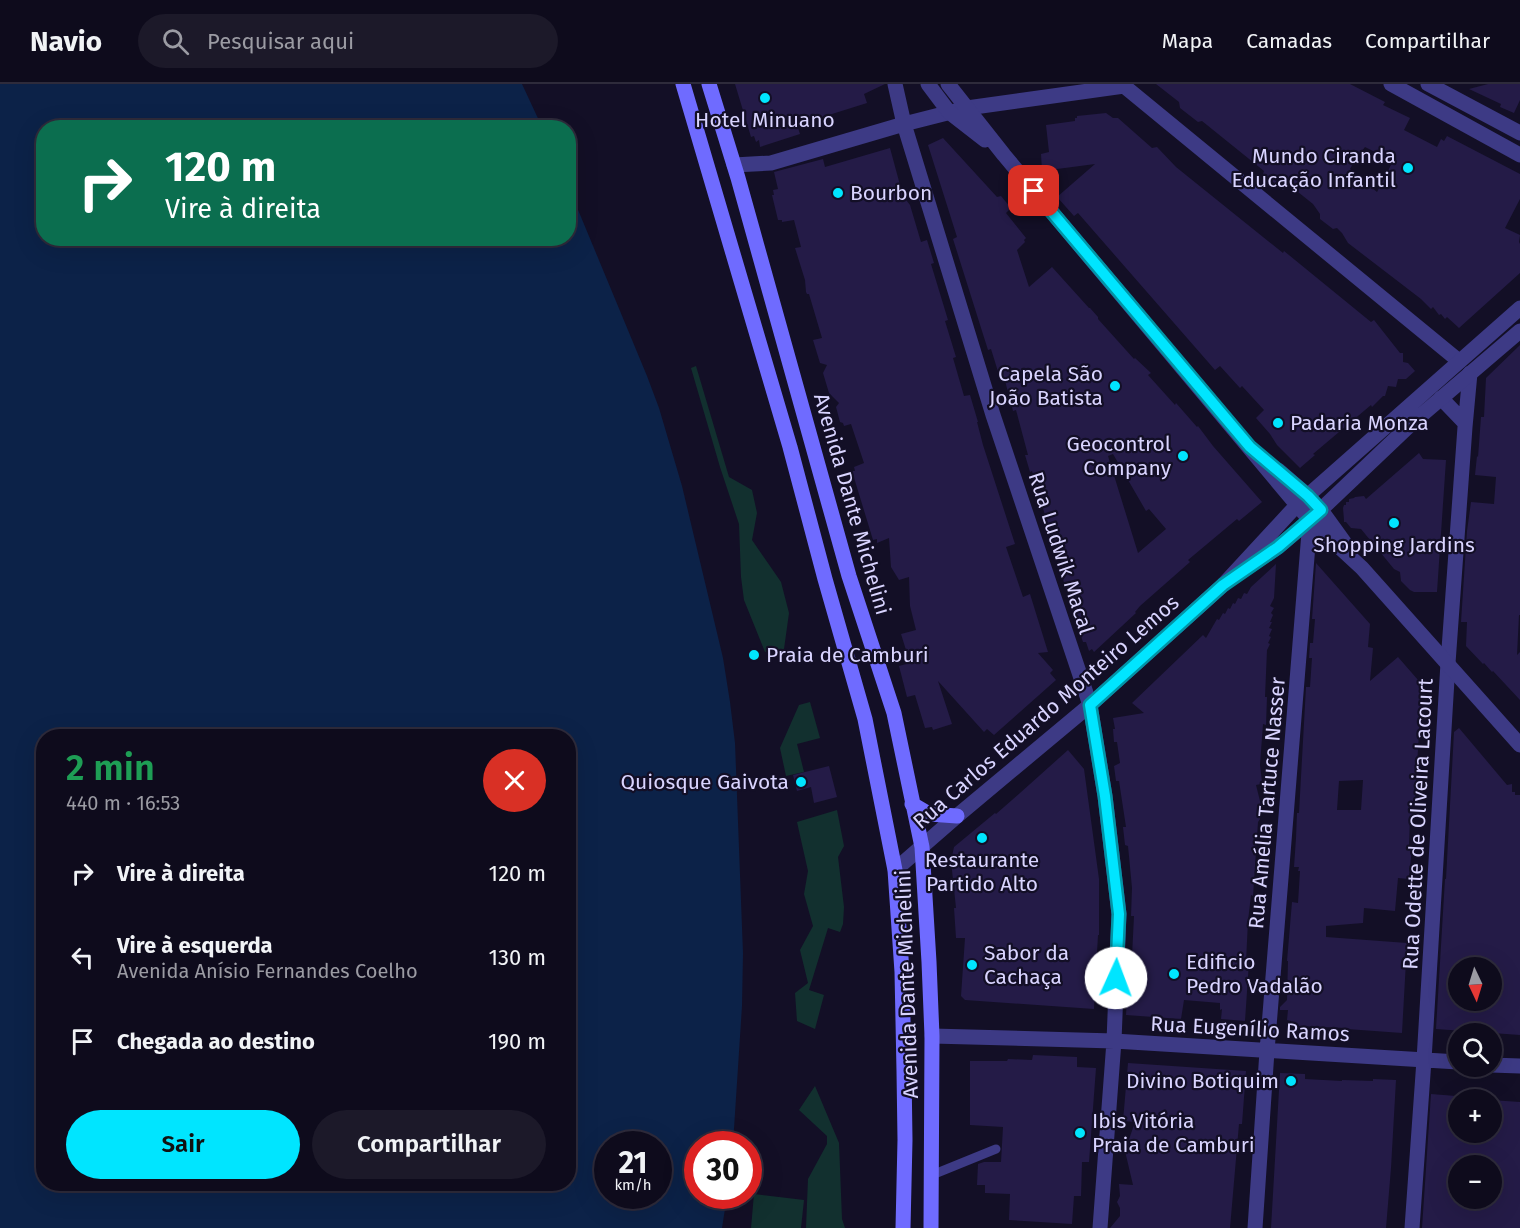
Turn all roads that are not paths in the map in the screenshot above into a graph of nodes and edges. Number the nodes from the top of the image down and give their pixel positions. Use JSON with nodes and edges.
{"nodes":[{"id":1,"x":683,"y":84,"type":"edge"},
{"id":2,"x":709,"y":84,"type":"edge"},
{"id":3,"x":895,"y":84,"type":"edge"},
{"id":4,"x":928,"y":84,"type":"edge"},
{"id":5,"x":948,"y":84,"type":"edge"},
{"id":6,"x":1391,"y":84,"type":"edge"},
{"id":7,"x":1428,"y":84,"type":"edge"},
{"id":8,"x":1124,"y":85,"type":"edge"},
{"id":9,"x":967,"y":108,"type":"junction"},
{"id":10,"x":949,"y":112,"type":"junction"},
{"id":11,"x":904,"y":124,"type":"junction"},
{"id":12,"x":1520,"y":133,"type":"edge"},
{"id":13,"x":1004,"y":155,"type":"junction"},
{"id":14,"x":1520,"y":155,"type":"edge"},
{"id":15,"x":734,"y":165,"type":"junction"},
{"id":16,"x":1520,"y":308,"type":"edge"},
{"id":17,"x":1520,"y":331,"type":"edge"},
{"id":18,"x":1459,"y":361,"type":"junction"},
{"id":19,"x":1470,"y":373,"type":"junction"},
{"id":20,"x":1441,"y":398,"type":"junction"},
{"id":21,"x":1466,"y":423,"type":"junction"},
{"id":22,"x":1303,"y":501,"type":"junction"},
{"id":23,"x":1316,"y":515,"type":"junction"},
{"id":24,"x":1278,"y":547,"type":"junction"},
{"id":25,"x":1307,"y":561,"type":"junction"},
{"id":26,"x":1223,"y":585,"type":"junction"},
{"id":27,"x":1448,"y":663,"type":"junction"},
{"id":28,"x":1090,"y":705,"type":"junction"},
{"id":29,"x":1520,"y":745,"type":"edge"},
{"id":30,"x":912,"y":804,"type":"junction"},
{"id":31,"x":957,"y":816,"type":"junction"},
{"id":32,"x":922,"y":846,"type":"junction"},
{"id":33,"x":895,"y":870,"type":"junction"},
{"id":34,"x":932,"y":1036,"type":"junction"},
{"id":35,"x":1114,"y":1041,"type":"junction"},
{"id":36,"x":1267,"y":1051,"type":"junction"},
{"id":37,"x":1424,"y":1060,"type":"junction"},
{"id":38,"x":1448,"y":1061,"type":"edge"},
{"id":39,"x":1502,"y":1065,"type":"edge"},
{"id":40,"x":1520,"y":1066,"type":"edge"},
{"id":41,"x":996,"y":1149,"type":"dead end"},
{"id":42,"x":932,"y":1175,"type":"junction"},
{"id":43,"x":903,"y":1228,"type":"edge"},
{"id":44,"x":931,"y":1228,"type":"edge"},
{"id":45,"x":1100,"y":1228,"type":"edge"},
{"id":46,"x":1255,"y":1228,"type":"edge"},
{"id":47,"x":1412,"y":1228,"type":"edge"}],
"edges":[{"from":1,"to":33,"type":"main road","name":"Avenida Dante Michelini"},
{"from":2,"to":15,"type":"main road","name":"Avenida Dante Michelini"},
{"from":3,"to":11,"type":"street","name":"Rua Ludwik Macal"},
{"from":4,"to":10,"type":"street"},
{"from":5,"to":9,"type":"street"},
{"from":6,"to":14,"type":"street"},
{"from":7,"to":12,"type":"street"},
{"from":8,"to":9,"type":"street"},
{"from":8,"to":18,"type":"street"},
{"from":9,"to":10,"type":"street"},
{"from":9,"to":13,"type":"street"},
{"from":10,"to":11,"type":"street"},
{"from":10,"to":13,"type":"street"},
{"from":11,"to":15,"type":"street"},
{"from":11,"to":28,"type":"street","name":"Rua Ludwik Macal"},
{"from":13,"to":22,"type":"street"},
{"from":15,"to":30,"type":"main road","name":"Avenida Dante Michelini"},
{"from":16,"to":18,"type":"street","name":"Rua Carlos Eduardo Monteiro Lemos"},
{"from":17,"to":19,"type":"street","name":"Rua Carlos Eduardo Monteiro Lemos"},
{"from":18,"to":19,"type":"street"},
{"from":18,"to":22,"type":"street","name":"Rua Carlos Eduardo Monteiro Lemos"},
{"from":19,"to":20,"type":"street","name":"Rua Carlos Eduardo Monteiro Lemos"},
{"from":19,"to":21,"type":"street","name":"Rua Odette de Oliveira Lacourt"},
{"from":20,"to":21,"type":"street"},
{"from":20,"to":23,"type":"street","name":"Rua Carlos Eduardo Monteiro Lemos"},
{"from":21,"to":27,"type":"street","name":"Rua Odette de Oliveira Lacourt"},
{"from":22,"to":23,"type":"street"},
{"from":22,"to":26,"type":"street","name":"Rua Carlos Eduardo Monteiro Lemos"},
{"from":23,"to":24,"type":"street","name":"Rua Carlos Eduardo Monteiro Lemos"},
{"from":23,"to":25,"type":"street","name":"Rua Amélia Tartuce Nasser"},
{"from":23,"to":27,"type":"street"},
{"from":24,"to":25,"type":"street"},
{"from":24,"to":26,"type":"street","name":"Rua Carlos Eduardo Monteiro Lemos"},
{"from":25,"to":36,"type":"street","name":"Rua Amélia Tartuce Nasser"},
{"from":26,"to":28,"type":"street","name":"Rua Carlos Eduardo Monteiro Lemos"},
{"from":27,"to":29,"type":"street"},
{"from":27,"to":37,"type":"street","name":"Rua Odette de Oliveira Lacourt"},
{"from":28,"to":31,"type":"street","name":"Rua Carlos Eduardo Monteiro Lemos"},
{"from":28,"to":35,"type":"street","name":"Rua Ludwik Macal"},
{"from":30,"to":31,"type":"main road"},
{"from":30,"to":32,"type":"main road","name":"Avenida Dante Michelini"},
{"from":31,"to":32,"type":"street","name":"Rua Carlos Eduardo Monteiro Lemos"},
{"from":32,"to":33,"type":"street","name":"Rua Carlos Eduardo Monteiro Lemos"},
{"from":32,"to":34,"type":"main road","name":"Avenida Dante Michelini"},
{"from":33,"to":43,"type":"main road","name":"Avenida Dante Michelini"},
{"from":34,"to":35,"type":"street","name":"Rua Eugenílio Ramos"},
{"from":34,"to":42,"type":"main road","name":"Avenida Dante Michelini"},
{"from":35,"to":36,"type":"street","name":"Rua Eugenílio Ramos"},
{"from":35,"to":45,"type":"street","name":"Rua Ludwik Macal"},
{"from":36,"to":37,"type":"street","name":"Rua Eugenílio Ramos"},
{"from":36,"to":46,"type":"street","name":"Rua Amélia Tartuce Nasser"},
{"from":37,"to":38,"type":"street","name":"Rua Eugenílio Ramos"},
{"from":37,"to":47,"type":"street","name":"Rua Odette de Oliveira Lacourt"},
{"from":39,"to":40,"type":"street"},
{"from":41,"to":42,"type":"lane"},
{"from":42,"to":44,"type":"main road","name":"Avenida Dante Michelini"}]}
